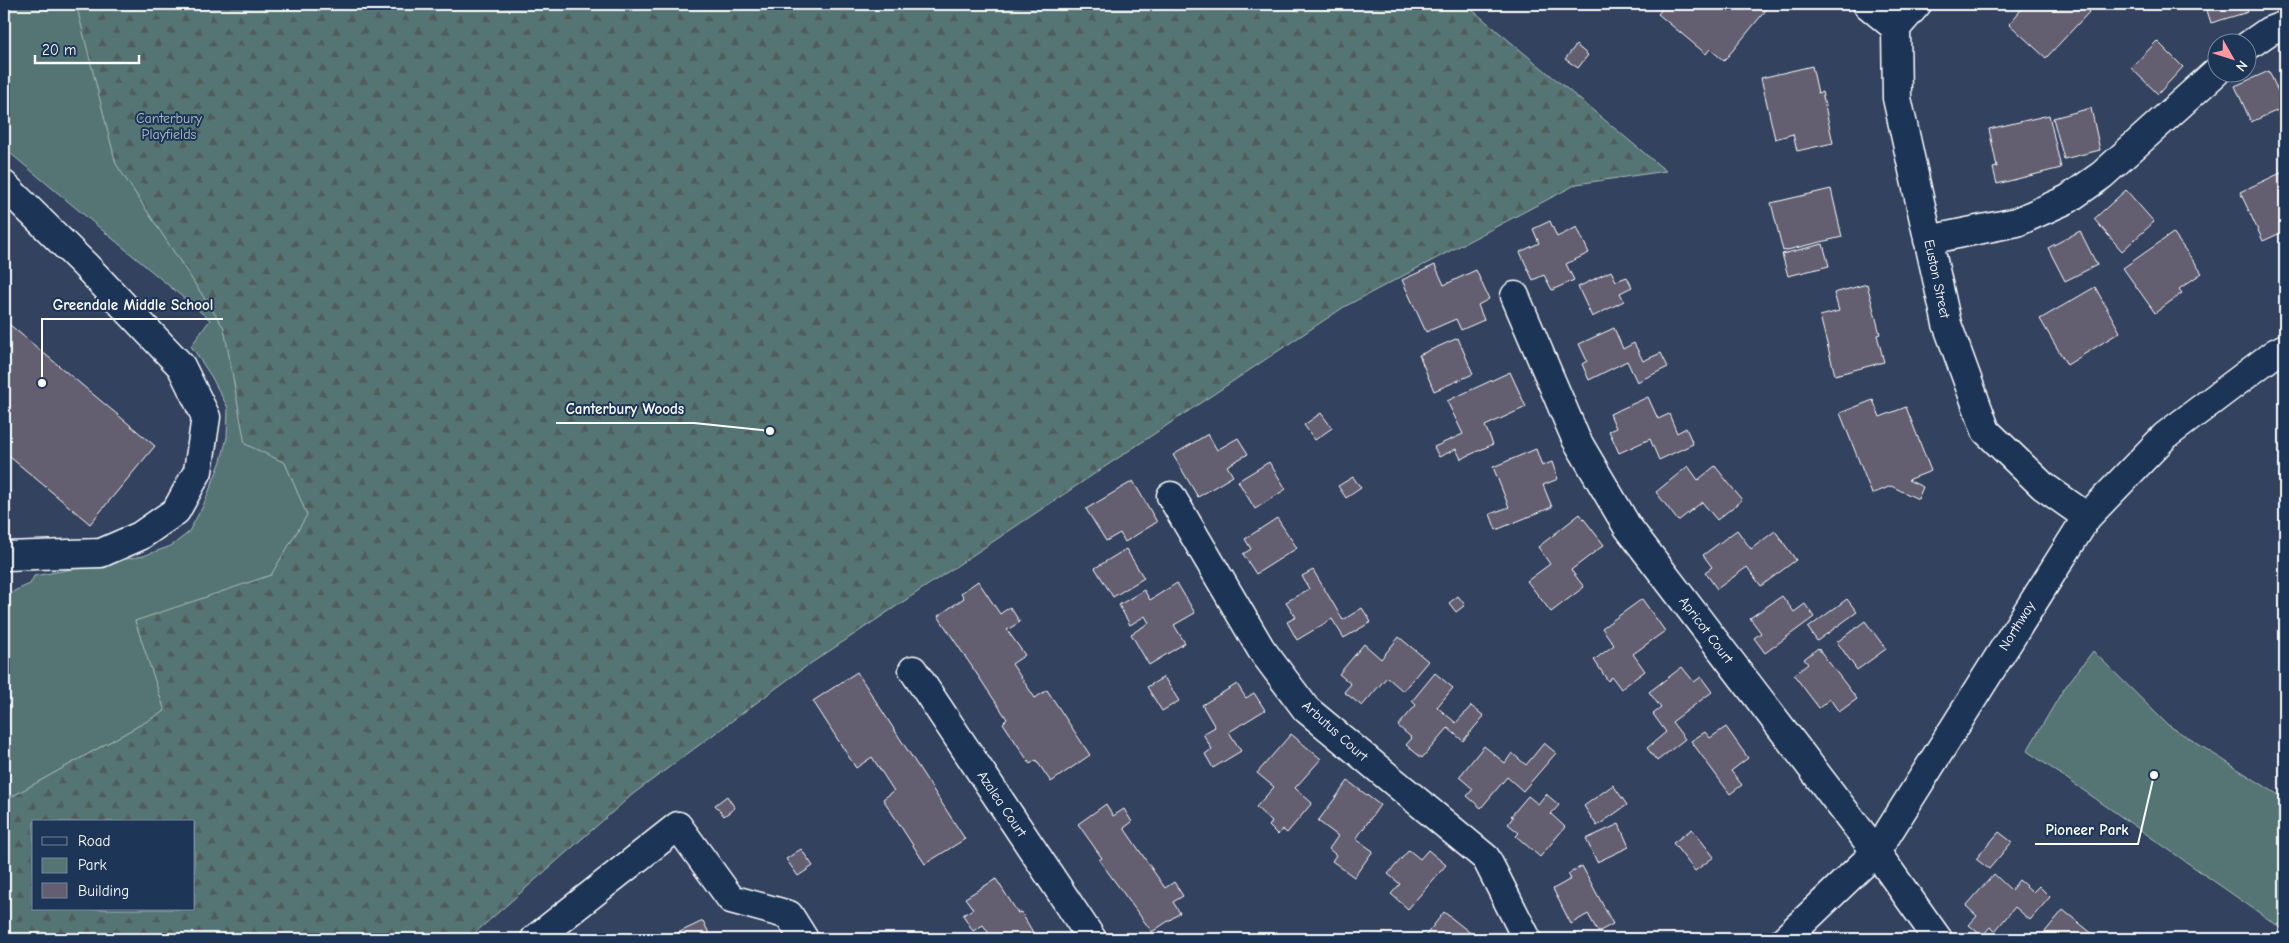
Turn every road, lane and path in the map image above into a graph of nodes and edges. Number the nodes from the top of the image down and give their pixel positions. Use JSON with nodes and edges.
{"nodes":[{"id":1,"x":1867,"y":4,"type":"edge"},
{"id":2,"x":1917,"y":4,"type":"edge"},
{"id":3,"x":2285,"y":26,"type":"edge"},
{"id":4,"x":1896,"y":28,"type":"junction"},
{"id":5,"x":2256,"y":40,"type":"edge"},
{"id":6,"x":2206,"y":81,"type":"edge"},
{"id":7,"x":4,"y":185,"type":"edge"},
{"id":8,"x":1928,"y":240,"type":"junction"},
{"id":9,"x":1515,"y":296,"type":"dead end"},
{"id":10,"x":2285,"y":348,"type":"edge"},
{"id":11,"x":1171,"y":496,"type":"dead end"},
{"id":12,"x":2087,"y":517,"type":"junction"},
{"id":13,"x":4,"y":556,"type":"edge"},
{"id":14,"x":913,"y":670,"type":"dead end"},
{"id":15,"x":1876,"y":852,"type":"junction"},
{"id":16,"x":535,"y":939,"type":"edge"},
{"id":17,"x":804,"y":939,"type":"edge"},
{"id":18,"x":1092,"y":939,"type":"edge"},
{"id":19,"x":1527,"y":939,"type":"edge"},
{"id":20,"x":1785,"y":939,"type":"edge"},
{"id":21,"x":1938,"y":939,"type":"edge"}],
"edges":[{"from":1,"to":4,"type":"street"},
{"from":2,"to":4,"type":"street"},
{"from":3,"to":5,"type":"street"},
{"from":4,"to":8,"type":"street","name":"Euston Street"},
{"from":6,"to":8,"type":"street"},
{"from":7,"to":13,"type":"street"},
{"from":8,"to":12,"type":"street","name":"Euston Street"},
{"from":9,"to":15,"type":"street","name":"Apricot Court"},
{"from":10,"to":12,"type":"street","name":"Northway"},
{"from":11,"to":19,"type":"street","name":"Arbutus Court"},
{"from":12,"to":15,"type":"street","name":"Northway"},
{"from":14,"to":18,"type":"street","name":"Azalea Court"},
{"from":15,"to":20,"type":"street","name":"Northway"},
{"from":15,"to":21,"type":"street","name":"Apricot Court"},
{"from":16,"to":17,"type":"street"}]}
